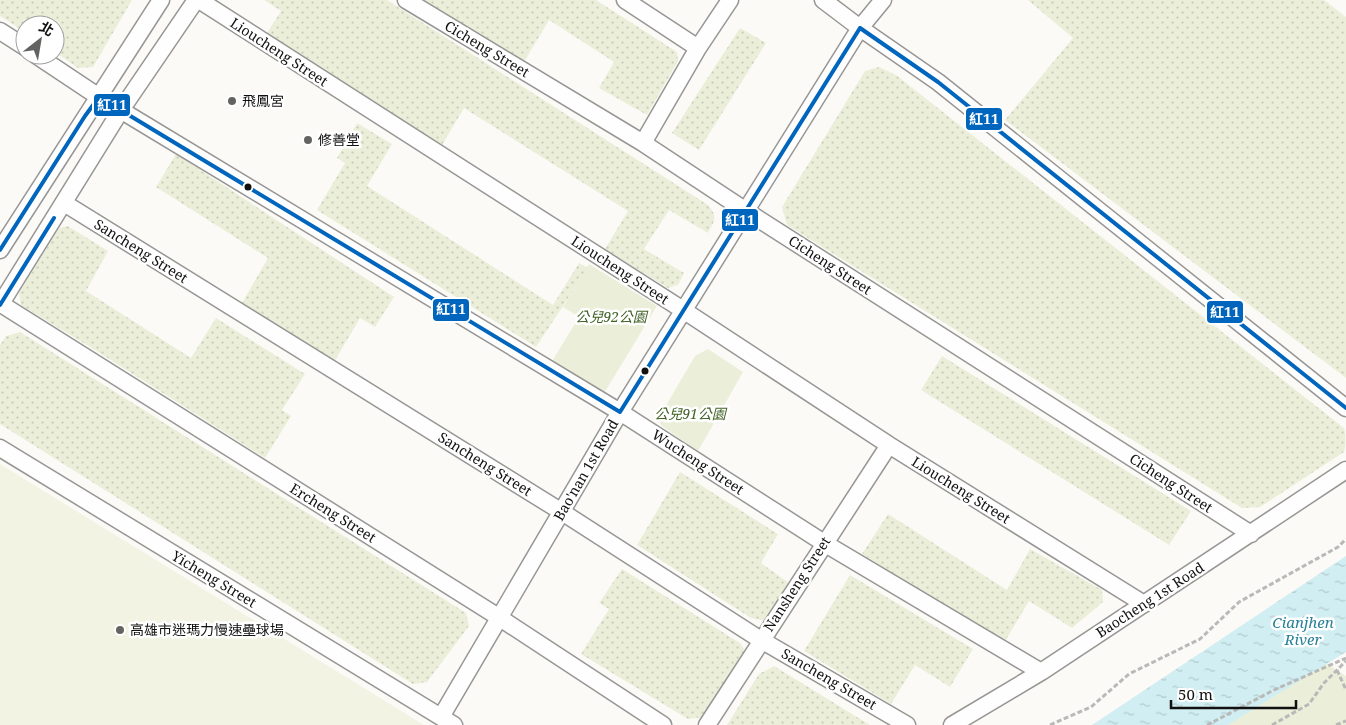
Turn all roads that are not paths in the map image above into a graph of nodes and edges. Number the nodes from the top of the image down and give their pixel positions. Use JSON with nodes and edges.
{"nodes":[{"id":1,"x":197,"y":0,"type":"edge"},
{"id":2,"x":406,"y":0,"type":"edge"},
{"id":3,"x":625,"y":0,"type":"edge"},
{"id":4,"x":730,"y":0,"type":"edge"},
{"id":5,"x":823,"y":0,"type":"edge"},
{"id":6,"x":883,"y":0,"type":"edge"},
{"id":7,"x":159,"y":1,"type":"edge"},
{"id":8,"x":860,"y":28,"type":"junction"},
{"id":9,"x":0,"y":30,"type":"edge"},
{"id":10,"x":15,"y":40,"type":"edge"},
{"id":11,"x":698,"y":48,"type":"junction"},
{"id":12,"x":51,"y":65,"type":"edge"},
{"id":13,"x":99,"y":97,"type":"junction"},
{"id":14,"x":121,"y":110,"type":"junction"},
{"id":15,"x":643,"y":142,"type":"junction"},
{"id":16,"x":64,"y":203,"type":"junction"},
{"id":17,"x":746,"y":211,"type":"junction"},
{"id":18,"x":0,"y":250,"type":"edge"},
{"id":19,"x":0,"y":304,"type":"edge"},
{"id":20,"x":683,"y":310,"type":"junction"},
{"id":21,"x":1346,"y":408,"type":"edge"},
{"id":22,"x":620,"y":412,"type":"junction"},
{"id":23,"x":889,"y":445,"type":"junction"},
{"id":24,"x":0,"y":448,"type":"edge"},
{"id":25,"x":1346,"y":470,"type":"edge"},
{"id":26,"x":562,"y":512,"type":"junction"},
{"id":27,"x":1251,"y":534,"type":"junction"},
{"id":28,"x":824,"y":543,"type":"junction"},
{"id":29,"x":1144,"y":604,"type":"junction"},
{"id":30,"x":500,"y":618,"type":"junction"},
{"id":31,"x":762,"y":640,"type":"junction"},
{"id":32,"x":1041,"y":672,"type":"junction"},
{"id":33,"x":447,"y":721,"type":"edge"},
{"id":34,"x":663,"y":725,"type":"edge"},
{"id":35,"x":707,"y":725,"type":"edge"},
{"id":36,"x":907,"y":725,"type":"edge"},
{"id":37,"x":952,"y":725,"type":"edge"}],
"edges":[{"from":1,"to":14,"type":"street"},
{"from":1,"to":20,"type":"street","name":"Lioucheng Street"},
{"from":2,"to":15,"type":"street","name":"Cicheng Street"},
{"from":3,"to":11,"type":"street"},
{"from":4,"to":11,"type":"street"},
{"from":5,"to":8,"type":"street"},
{"from":6,"to":8,"type":"street","name":"Bao'nan 1st Road"},
{"from":7,"to":13,"type":"street"},
{"from":8,"to":17,"type":"street","name":"Bao'nan 1st Road"},
{"from":8,"to":21,"type":"street"},
{"from":9,"to":10,"type":"street"},
{"from":11,"to":15,"type":"street"},
{"from":12,"to":13,"type":"street","name":"Wucheng Street"},
{"from":13,"to":14,"type":"street","name":"Wucheng Street"},
{"from":13,"to":18,"type":"street"},
{"from":14,"to":16,"type":"street"},
{"from":14,"to":22,"type":"street","name":"Wucheng Street"},
{"from":15,"to":17,"type":"street","name":"Cicheng Street"},
{"from":16,"to":19,"type":"street"},
{"from":16,"to":26,"type":"street","name":"Sancheng Street"},
{"from":17,"to":20,"type":"street","name":"Bao'nan 1st Road"},
{"from":17,"to":27,"type":"street","name":"Cicheng Street"},
{"from":19,"to":30,"type":"street","name":"Ercheng Street"},
{"from":20,"to":22,"type":"street","name":"Bao'nan 1st Road"},
{"from":20,"to":23,"type":"street","name":"Lioucheng Street"},
{"from":22,"to":26,"type":"street","name":"Bao'nan 1st Road"},
{"from":22,"to":28,"type":"street","name":"Wucheng Street"},
{"from":23,"to":28,"type":"street","name":"Nansheng Street"},
{"from":23,"to":29,"type":"street","name":"Lioucheng Street"},
{"from":24,"to":33,"type":"street","name":"Yicheng Street"},
{"from":25,"to":27,"type":"street","name":"Baocheng 1st Road"},
{"from":26,"to":30,"type":"street","name":"Bao'nan 1st Road"},
{"from":26,"to":31,"type":"street","name":"Sancheng Street"},
{"from":27,"to":29,"type":"street","name":"Baocheng 1st Road"},
{"from":28,"to":31,"type":"street","name":"Nansheng Street"},
{"from":28,"to":32,"type":"street","name":"Wucheng Street"},
{"from":29,"to":32,"type":"street","name":"Baocheng 1st Road"},
{"from":30,"to":33,"type":"street","name":"Bao'nan 1st Road"},
{"from":30,"to":34,"type":"street","name":"Ercheng Street"},
{"from":31,"to":35,"type":"street","name":"Nansheng Street"},
{"from":31,"to":36,"type":"street","name":"Sancheng Street"},
{"from":32,"to":37,"type":"street","name":"Baocheng 1st Road"}]}
